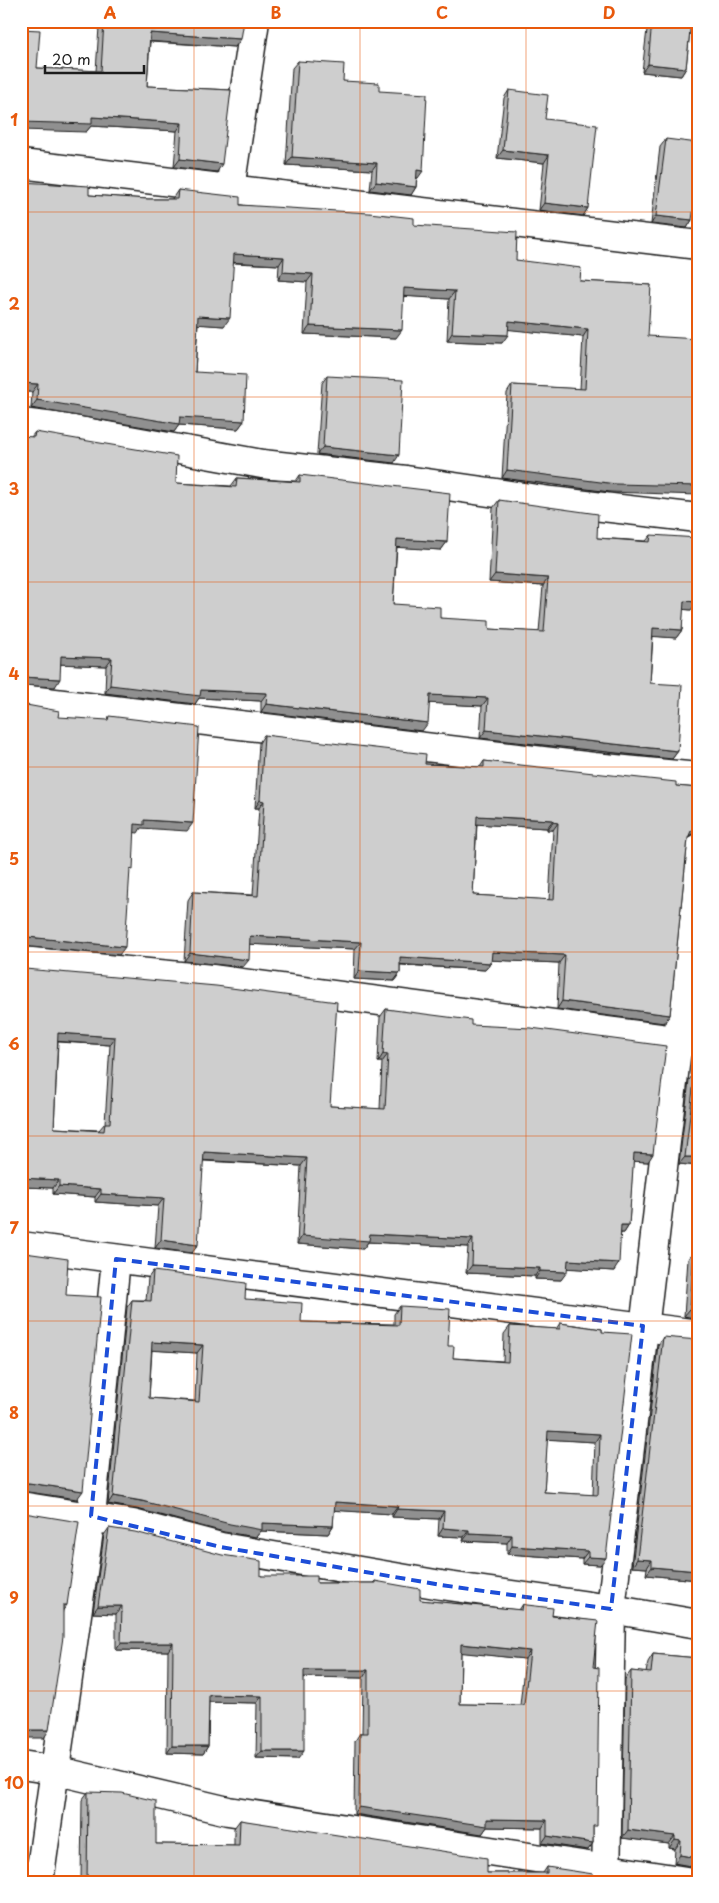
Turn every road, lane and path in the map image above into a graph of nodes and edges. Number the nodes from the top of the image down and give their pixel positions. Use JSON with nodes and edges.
{"nodes":[{"id":1,"x":255,"y":21,"type":"edge"},
{"id":2,"x":21,"y":164,"type":"edge"},
{"id":3,"x":230,"y":189,"type":"junction"},
{"id":4,"x":698,"y":245,"type":"edge"},
{"id":5,"x":21,"y":423,"type":"edge"},
{"id":6,"x":698,"y":518,"type":"edge"},
{"id":7,"x":21,"y":699,"type":"edge"},
{"id":8,"x":698,"y":777,"type":"edge"},
{"id":9,"x":698,"y":848,"type":"edge"},
{"id":10,"x":21,"y":961,"type":"edge"},
{"id":11,"x":688,"y":1041,"type":"edge"},
{"id":12,"x":21,"y":1246,"type":"edge"},
{"id":13,"x":116,"y":1259,"type":"junction"},
{"id":14,"x":643,"y":1326,"type":"junction"},
{"id":15,"x":698,"y":1334,"type":"edge"},
{"id":16,"x":21,"y":1506,"type":"edge"},
{"id":17,"x":91,"y":1516,"type":"junction"},
{"id":18,"x":611,"y":1609,"type":"junction"},
{"id":19,"x":698,"y":1624,"type":"edge"},
{"id":20,"x":21,"y":1765,"type":"edge"},
{"id":21,"x":54,"y":1770,"type":"junction"},
{"id":22,"x":606,"y":1874,"type":"edge"},
{"id":23,"x":40,"y":1882,"type":"edge"},
{"id":24,"x":693,"y":1882,"type":"edge"}],
"edges":[{"from":1,"to":3,"type":"street"},
{"from":2,"to":3,"type":"street"},
{"from":3,"to":4,"type":"street"},
{"from":5,"to":6,"type":"street"},
{"from":7,"to":8,"type":"street"},
{"from":9,"to":11,"type":"street"},
{"from":10,"to":11,"type":"street"},
{"from":11,"to":14,"type":"street"},
{"from":12,"to":13,"type":"street"},
{"from":13,"to":14,"type":"street"},
{"from":13,"to":17,"type":"street"},
{"from":14,"to":15,"type":"street"},
{"from":14,"to":18,"type":"street"},
{"from":16,"to":17,"type":"street"},
{"from":17,"to":18,"type":"street"},
{"from":17,"to":21,"type":"street"},
{"from":18,"to":19,"type":"street"},
{"from":18,"to":22,"type":"street"},
{"from":20,"to":21,"type":"street"},
{"from":21,"to":22,"type":"street"},
{"from":21,"to":23,"type":"street"},
{"from":22,"to":24,"type":"street"}]}
